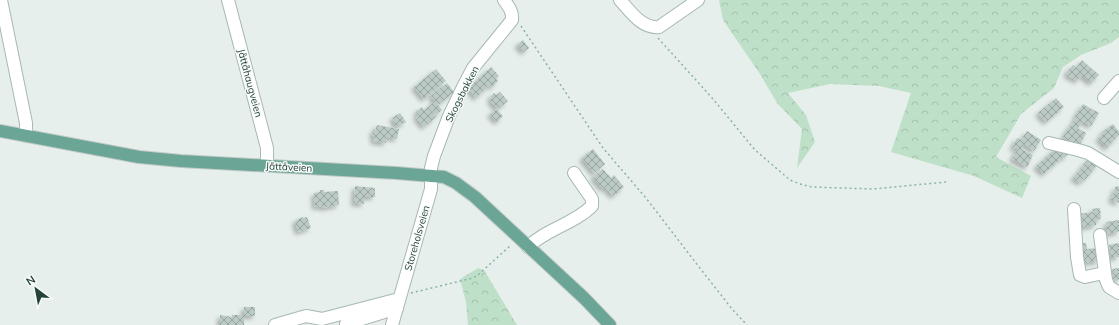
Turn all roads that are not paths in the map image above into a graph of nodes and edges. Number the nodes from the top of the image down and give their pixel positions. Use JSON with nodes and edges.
{"nodes":[{"id":1,"x":1,"y":0,"type":"edge"},
{"id":2,"x":228,"y":0,"type":"edge"},
{"id":3,"x":504,"y":0,"type":"edge"},
{"id":4,"x":620,"y":0,"type":"edge"},
{"id":5,"x":698,"y":0,"type":"edge"},
{"id":6,"x":1119,"y":81,"type":"edge"},
{"id":7,"x":1104,"y":98,"type":"dead end"},
{"id":8,"x":0,"y":131,"type":"edge"},
{"id":9,"x":26,"y":136,"type":"junction"},
{"id":10,"x":1048,"y":143,"type":"dead end"},
{"id":11,"x":267,"y":166,"type":"junction"},
{"id":12,"x":1119,"y":172,"type":"edge"},
{"id":13,"x":574,"y":173,"type":"dead end"},
{"id":14,"x":431,"y":176,"type":"junction"},
{"id":15,"x":1074,"y":209,"type":"dead end"},
{"id":16,"x":1100,"y":235,"type":"dead end"},
{"id":17,"x":528,"y":247,"type":"junction"},
{"id":18,"x":1104,"y":273,"type":"junction"},
{"id":19,"x":1119,"y":293,"type":"edge"},
{"id":20,"x":399,"y":301,"type":"junction"},
{"id":21,"x":346,"y":324,"type":"dead end"},
{"id":22,"x":275,"y":325,"type":"edge"},
{"id":23,"x":392,"y":325,"type":"edge"},
{"id":24,"x":610,"y":325,"type":"edge"}],
"edges":[{"from":1,"to":9,"type":"street"},
{"from":2,"to":11,"type":"street","name":"Jåttåhaugveien"},
{"from":3,"to":14,"type":"street","name":"Skogsbakken"},
{"from":4,"to":5,"type":"street"},
{"from":6,"to":7,"type":"street"},
{"from":8,"to":9,"type":"main road","name":"Jåttåveien"},
{"from":9,"to":11,"type":"main road","name":"Jåttåveien"},
{"from":10,"to":12,"type":"street"},
{"from":11,"to":14,"type":"main road","name":"Jåttåveien"},
{"from":13,"to":17,"type":"street"},
{"from":14,"to":17,"type":"main road","name":"Jåttåveien"},
{"from":14,"to":20,"type":"street","name":"Storeholsveien"},
{"from":15,"to":18,"type":"street"},
{"from":16,"to":18,"type":"street"},
{"from":17,"to":24,"type":"main road","name":"Jåttåveien"},
{"from":18,"to":19,"type":"street"},
{"from":20,"to":21,"type":"street"},
{"from":20,"to":22,"type":"street"},
{"from":20,"to":23,"type":"street","name":"Storeholsveien"}]}
